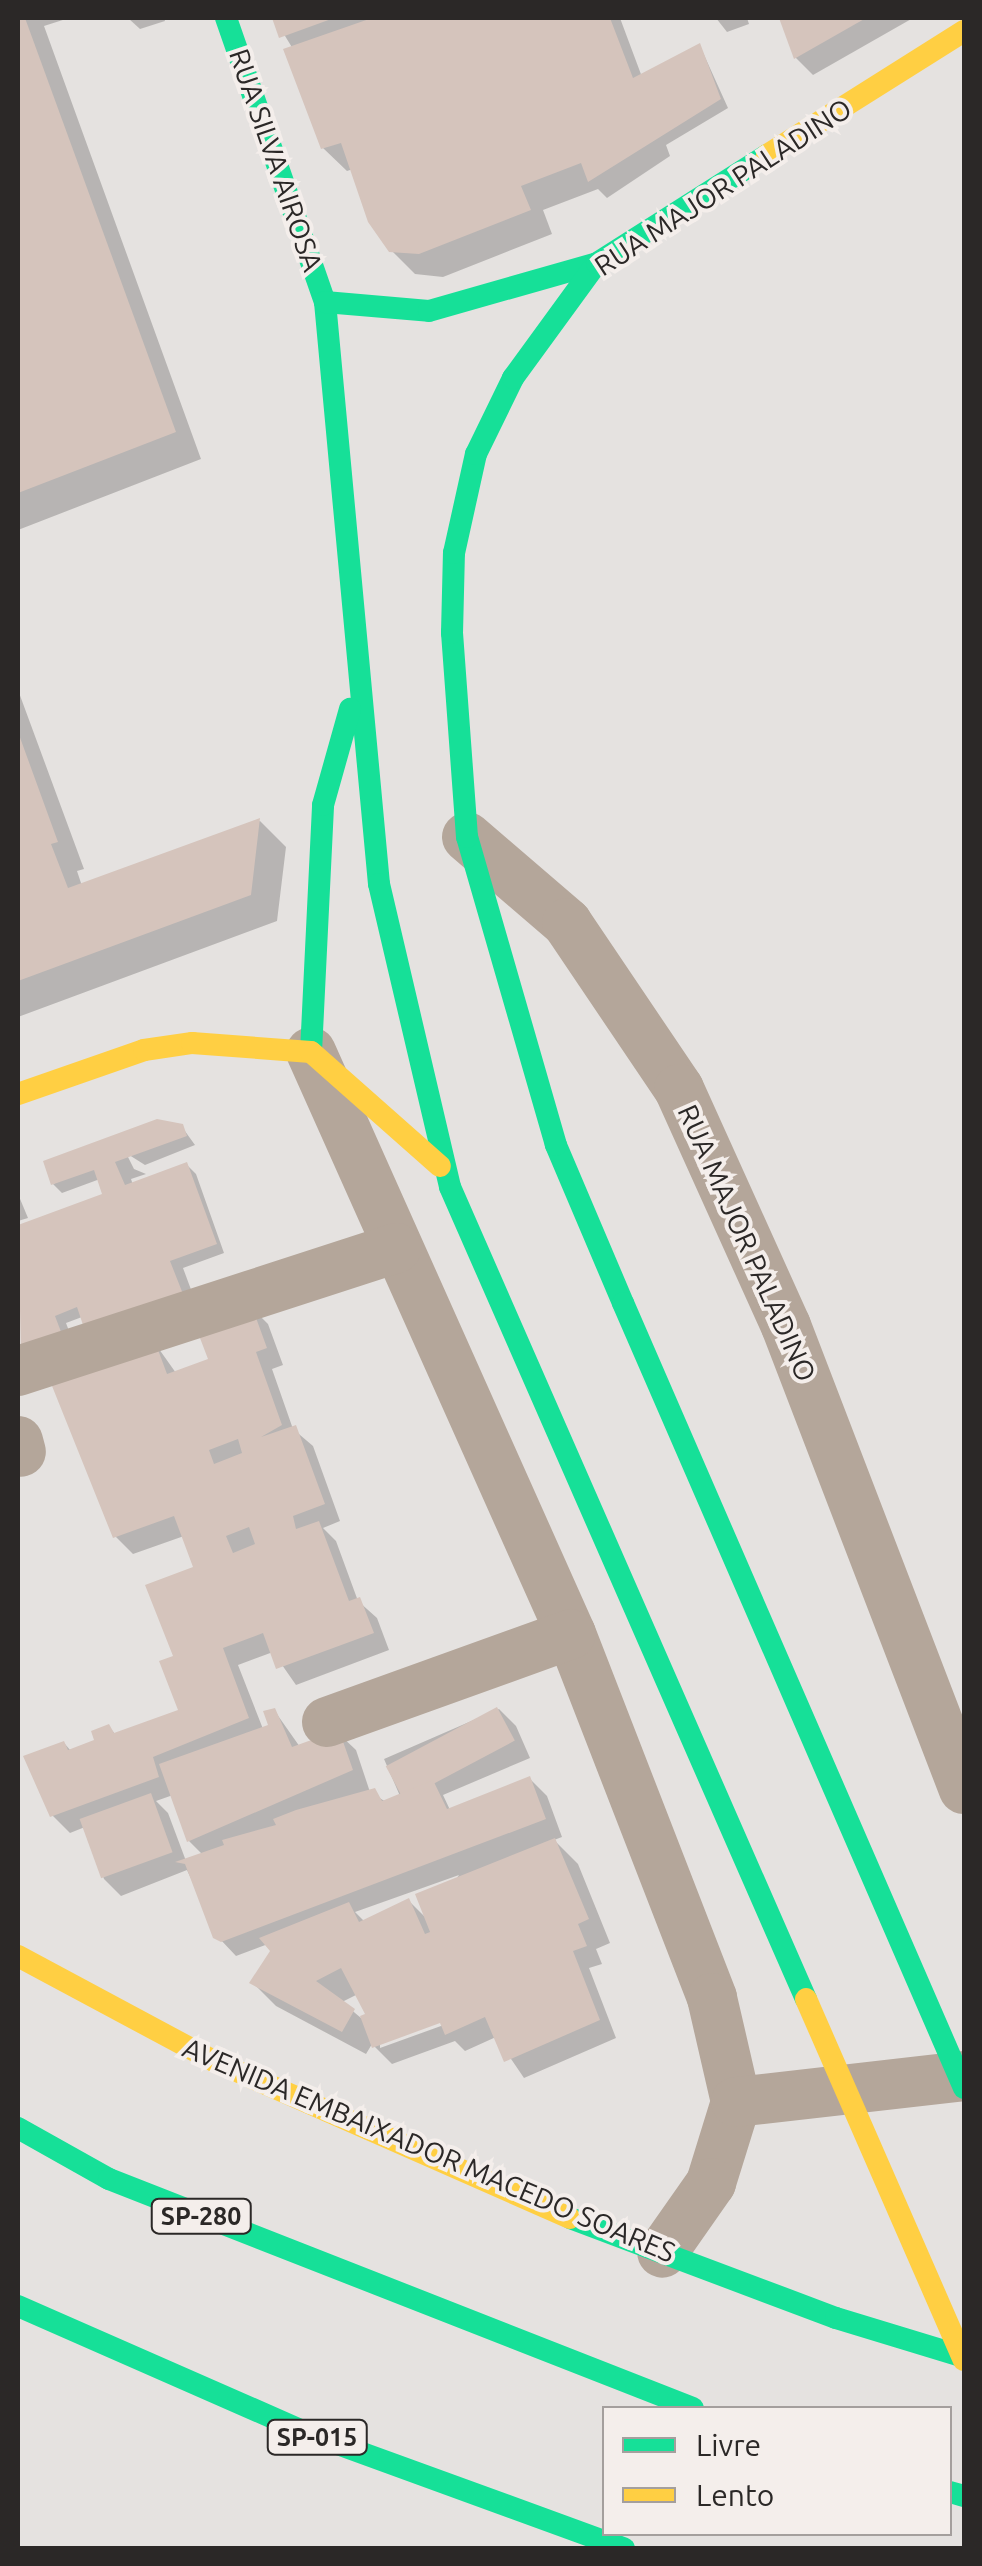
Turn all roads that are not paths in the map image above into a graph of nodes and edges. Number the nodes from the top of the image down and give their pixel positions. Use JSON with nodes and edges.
{"nodes":[{"id":1,"x":226,"y":18,"type":"edge"},
{"id":2,"x":964,"y":31,"type":"edge"},
{"id":3,"x":597,"y":263,"type":"junction"},
{"id":4,"x":326,"y":302,"type":"junction"},
{"id":5,"x":359,"y":678,"type":"junction"},
{"id":6,"x":467,"y":837,"type":"junction"},
{"id":7,"x":311,"y":1052,"type":"junction"},
{"id":8,"x":18,"y":1094,"type":"edge"},
{"id":9,"x":445,"y":1176,"type":"junction"},
{"id":10,"x":396,"y":1248,"type":"junction"},
{"id":11,"x":18,"y":1372,"type":"edge"},
{"id":12,"x":572,"y":1634,"type":"junction"},
{"id":13,"x":327,"y":1722,"type":"dead end"},
{"id":14,"x":964,"y":1788,"type":"edge"},
{"id":15,"x":18,"y":1956,"type":"edge"},
{"id":16,"x":964,"y":2076,"type":"edge"},
{"id":17,"x":964,"y":2088,"type":"edge"},
{"id":18,"x":736,"y":2102,"type":"junction"},
{"id":19,"x":18,"y":2128,"type":"edge"},
{"id":20,"x":662,"y":2252,"type":"junction"},
{"id":21,"x":18,"y":2306,"type":"edge"},
{"id":22,"x":964,"y":2358,"type":"edge"},
{"id":23,"x":688,"y":2406,"type":"edge"},
{"id":24,"x":624,"y":2548,"type":"edge"}],
"edges":[{"from":1,"to":4,"type":"main road","name":"RUA SILVA AIROSA"},
{"from":2,"to":3,"type":"main road","name":"RUA MAJOR PALADINO"},
{"from":3,"to":4,"type":"main road"},
{"from":3,"to":6,"type":"main road","name":"RUA MAJOR PALADINO"},
{"from":4,"to":5,"type":"main road"},
{"from":5,"to":7,"type":"main road"},
{"from":5,"to":9,"type":"main road"},
{"from":6,"to":14,"type":"street","name":"RUA MAJOR PALADINO"},
{"from":6,"to":17,"type":"main road","bridge":true},
{"from":7,"to":8,"type":"main road"},
{"from":7,"to":9,"type":"main road"},
{"from":7,"to":10,"type":"street"},
{"from":9,"to":22,"type":"main road","bridge":true},
{"from":10,"to":11,"type":"street"},
{"from":10,"to":12,"type":"street"},
{"from":12,"to":13,"type":"street"},
{"from":12,"to":18,"type":"street"},
{"from":15,"to":20,"type":"main road","name":"AVENIDA EMBAIXADOR MACEDO SOARES"},
{"from":16,"to":18,"type":"street"},
{"from":18,"to":20,"type":"street"},
{"from":19,"to":23,"type":"main road","number":"SP-280"},
{"from":20,"to":22,"type":"main road","name":"AVENIDA EMBAIXADOR MACEDO SOARES"},
{"from":21,"to":24,"type":"main road","number":"SP-015"}]}
